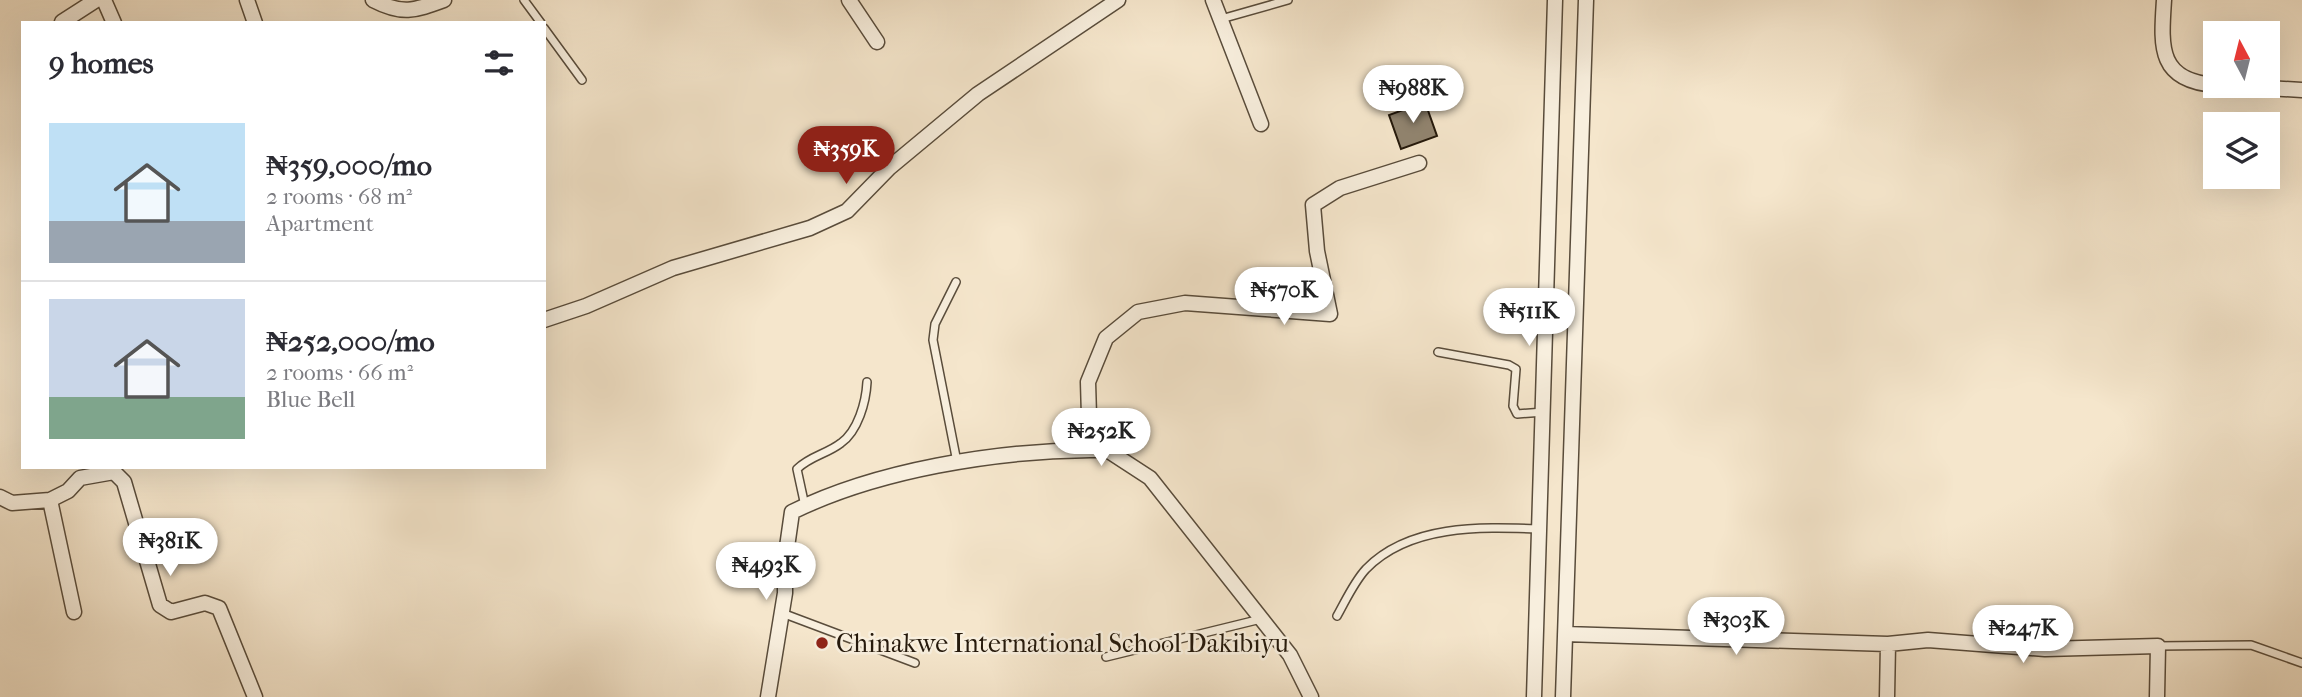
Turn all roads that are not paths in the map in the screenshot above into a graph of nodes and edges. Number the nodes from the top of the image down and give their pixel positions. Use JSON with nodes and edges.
{"nodes":[{"id":1,"x":96,"y":0,"type":"edge"},
{"id":2,"x":104,"y":0,"type":"edge"},
{"id":3,"x":247,"y":0,"type":"edge"},
{"id":4,"x":373,"y":0,"type":"edge"},
{"id":5,"x":444,"y":0,"type":"edge"},
{"id":6,"x":524,"y":0,"type":"edge"},
{"id":7,"x":849,"y":0,"type":"edge"},
{"id":8,"x":1118,"y":0,"type":"edge"},
{"id":9,"x":1213,"y":0,"type":"edge"},
{"id":10,"x":1288,"y":0,"type":"edge"},
{"id":11,"x":1555,"y":0,"type":"edge"},
{"id":12,"x":1586,"y":0,"type":"edge"},
{"id":13,"x":2164,"y":0,"type":"edge"},
{"id":14,"x":1220,"y":20,"type":"junction"},
{"id":15,"x":64,"y":21,"type":"edge"},
{"id":16,"x":113,"y":21,"type":"edge"},
{"id":17,"x":254,"y":21,"type":"edge"},
{"id":18,"x":540,"y":21,"type":"edge"},
{"id":19,"x":546,"y":31,"type":"edge"},
{"id":20,"x":877,"y":42,"type":"dead end"},
{"id":21,"x":582,"y":80,"type":"dead end"},
{"id":22,"x":2203,"y":82,"type":"edge"},
{"id":23,"x":2280,"y":89,"type":"edge"},
{"id":24,"x":2302,"y":90,"type":"edge"},
{"id":25,"x":1261,"y":124,"type":"dead end"},
{"id":26,"x":1419,"y":163,"type":"dead end"},
{"id":27,"x":956,"y":282,"type":"dead end"},
{"id":28,"x":546,"y":319,"type":"edge"},
{"id":29,"x":1438,"y":352,"type":"dead end"},
{"id":30,"x":867,"y":382,"type":"dead end"},
{"id":31,"x":1545,"y":412,"type":"junction"},
{"id":32,"x":1090,"y":450,"type":"junction"},
{"id":33,"x":957,"y":463,"type":"junction"},
{"id":34,"x":0,"y":497,"type":"edge"},
{"id":35,"x":50,"y":500,"type":"junction"},
{"id":36,"x":805,"y":506,"type":"junction"},
{"id":37,"x":1540,"y":529,"type":"junction"},
{"id":38,"x":74,"y":612,"type":"dead end"},
{"id":39,"x":782,"y":613,"type":"junction"},
{"id":40,"x":1337,"y":616,"type":"dead end"},
{"id":41,"x":1261,"y":619,"type":"junction"},
{"id":42,"x":1565,"y":634,"type":"junction"},
{"id":43,"x":1888,"y":644,"type":"junction"},
{"id":44,"x":2158,"y":646,"type":"junction"},
{"id":45,"x":1106,"y":657,"type":"dead end"},
{"id":46,"x":915,"y":663,"type":"dead end"},
{"id":47,"x":2302,"y":663,"type":"edge"},
{"id":48,"x":255,"y":697,"type":"edge"},
{"id":49,"x":768,"y":697,"type":"edge"},
{"id":50,"x":1311,"y":697,"type":"edge"},
{"id":51,"x":1534,"y":697,"type":"edge"},
{"id":52,"x":1563,"y":697,"type":"edge"},
{"id":53,"x":1888,"y":697,"type":"edge"},
{"id":54,"x":2157,"y":697,"type":"edge"}],
"edges":[{"from":1,"to":15,"type":"street"},
{"from":2,"to":16,"type":"street"},
{"from":3,"to":17,"type":"street"},
{"from":4,"to":5,"type":"street"},
{"from":6,"to":18,"type":"lane"},
{"from":7,"to":20,"type":"street"},
{"from":8,"to":28,"type":"street"},
{"from":9,"to":14,"type":"street"},
{"from":10,"to":14,"type":"lane"},
{"from":11,"to":31,"type":"street"},
{"from":12,"to":42,"type":"street"},
{"from":13,"to":22,"type":"street"},
{"from":14,"to":25,"type":"street"},
{"from":19,"to":21,"type":"lane"},
{"from":23,"to":24,"type":"street"},
{"from":26,"to":32,"type":"street"},
{"from":27,"to":33,"type":"lane"},
{"from":29,"to":31,"type":"lane"},
{"from":30,"to":36,"type":"lane"},
{"from":31,"to":37,"type":"street"},
{"from":32,"to":33,"type":"street"},
{"from":32,"to":41,"type":"street"},
{"from":33,"to":36,"type":"street"},
{"from":34,"to":35,"type":"street"},
{"from":35,"to":38,"type":"street"},
{"from":35,"to":48,"type":"street"},
{"from":36,"to":39,"type":"street"},
{"from":37,"to":40,"type":"lane"},
{"from":37,"to":51,"type":"street"},
{"from":39,"to":46,"type":"lane"},
{"from":39,"to":49,"type":"street"},
{"from":41,"to":45,"type":"lane"},
{"from":41,"to":50,"type":"street"},
{"from":42,"to":43,"type":"street"},
{"from":42,"to":52,"type":"street"},
{"from":43,"to":44,"type":"street"},
{"from":43,"to":53,"type":"street"},
{"from":44,"to":47,"type":"lane"},
{"from":44,"to":54,"type":"street"}]}
